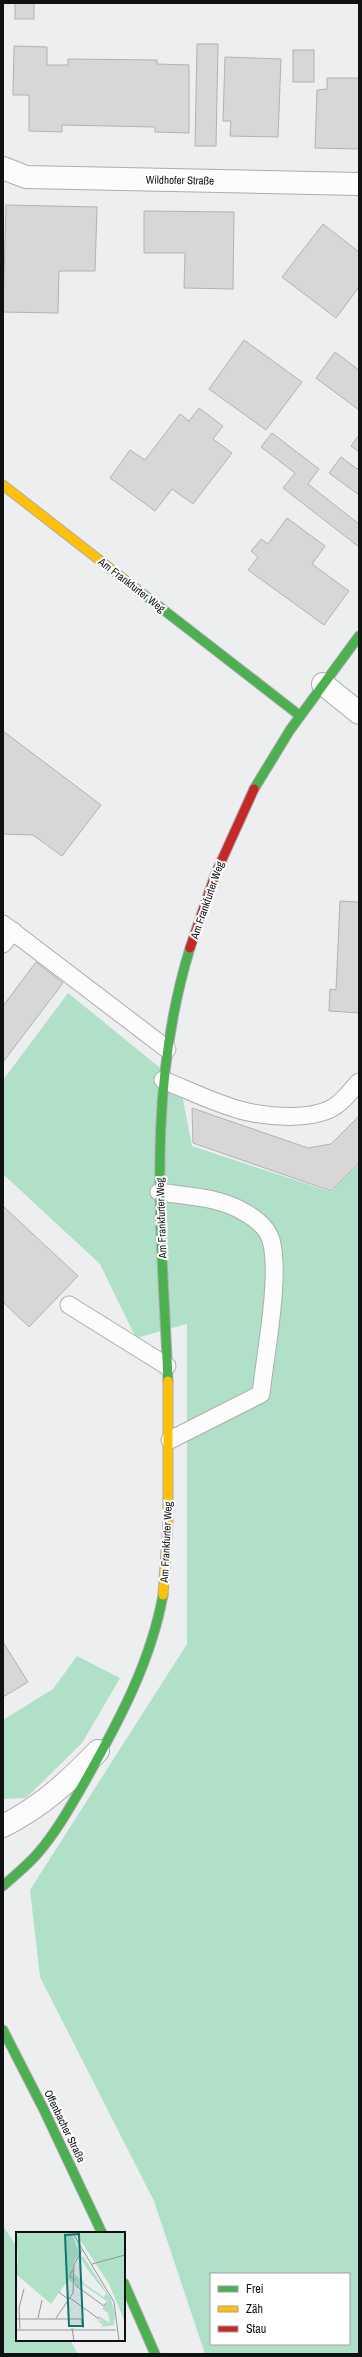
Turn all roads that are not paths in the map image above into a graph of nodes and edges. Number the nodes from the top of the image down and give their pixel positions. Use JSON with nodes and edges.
{"nodes":[{"id":1,"x":3,"y":168,"type":"edge"},
{"id":2,"x":359,"y":184,"type":"edge"},
{"id":3,"x":3,"y":485,"type":"edge"},
{"id":4,"x":359,"y":636,"type":"edge"},
{"id":5,"x":323,"y":684,"type":"junction"},
{"id":6,"x":359,"y":713,"type":"edge"},
{"id":7,"x":299,"y":715,"type":"junction"},
{"id":8,"x":6,"y":933,"type":"edge"},
{"id":9,"x":167,"y":1049,"type":"junction"},
{"id":10,"x":163,"y":1080,"type":"junction"},
{"id":11,"x":359,"y":1082,"type":"edge"},
{"id":12,"x":159,"y":1192,"type":"junction"},
{"id":13,"x":69,"y":1305,"type":"dead end"},
{"id":14,"x":167,"y":1366,"type":"junction"},
{"id":15,"x":170,"y":1440,"type":"junction"},
{"id":16,"x":110,"y":1739,"type":"junction"},
{"id":17,"x":3,"y":1826,"type":"edge"},
{"id":18,"x":3,"y":1886,"type":"edge"},
{"id":19,"x":3,"y":2030,"type":"edge"},
{"id":20,"x":102,"y":2232,"type":"edge"},
{"id":21,"x":125,"y":2285,"type":"edge"},
{"id":22,"x":155,"y":2354,"type":"edge"}],
"edges":[{"from":1,"to":2,"type":"street","name":"Wildhofer Straße"},
{"from":3,"to":7,"type":"street","name":"Am Frankfurter Weg"},
{"from":4,"to":5,"type":"street","name":"Am Frankfurter Weg"},
{"from":5,"to":6,"type":"street"},
{"from":5,"to":7,"type":"street","name":"Am Frankfurter Weg"},
{"from":7,"to":9,"type":"street","name":"Am Frankfurter Weg"},
{"from":8,"to":9,"type":"lane"},
{"from":9,"to":10,"type":"street","name":"Am Frankfurter Weg"},
{"from":10,"to":11,"type":"lane"},
{"from":10,"to":12,"type":"street","name":"Am Frankfurter Weg"},
{"from":12,"to":14,"type":"street","name":"Am Frankfurter Weg"},
{"from":12,"to":15,"type":"lane"},
{"from":13,"to":14,"type":"lane"},
{"from":14,"to":15,"type":"street","name":"Am Frankfurter Weg"},
{"from":15,"to":16,"type":"street","name":"Am Frankfurter Weg"},
{"from":16,"to":17,"type":"street","name":"Am Frankfurter Weg"},
{"from":16,"to":18,"type":"street","name":"Am Frankfurter Weg"},
{"from":19,"to":20,"type":"street","name":"Offenbacher Straße"},
{"from":21,"to":22,"type":"street"}]}
